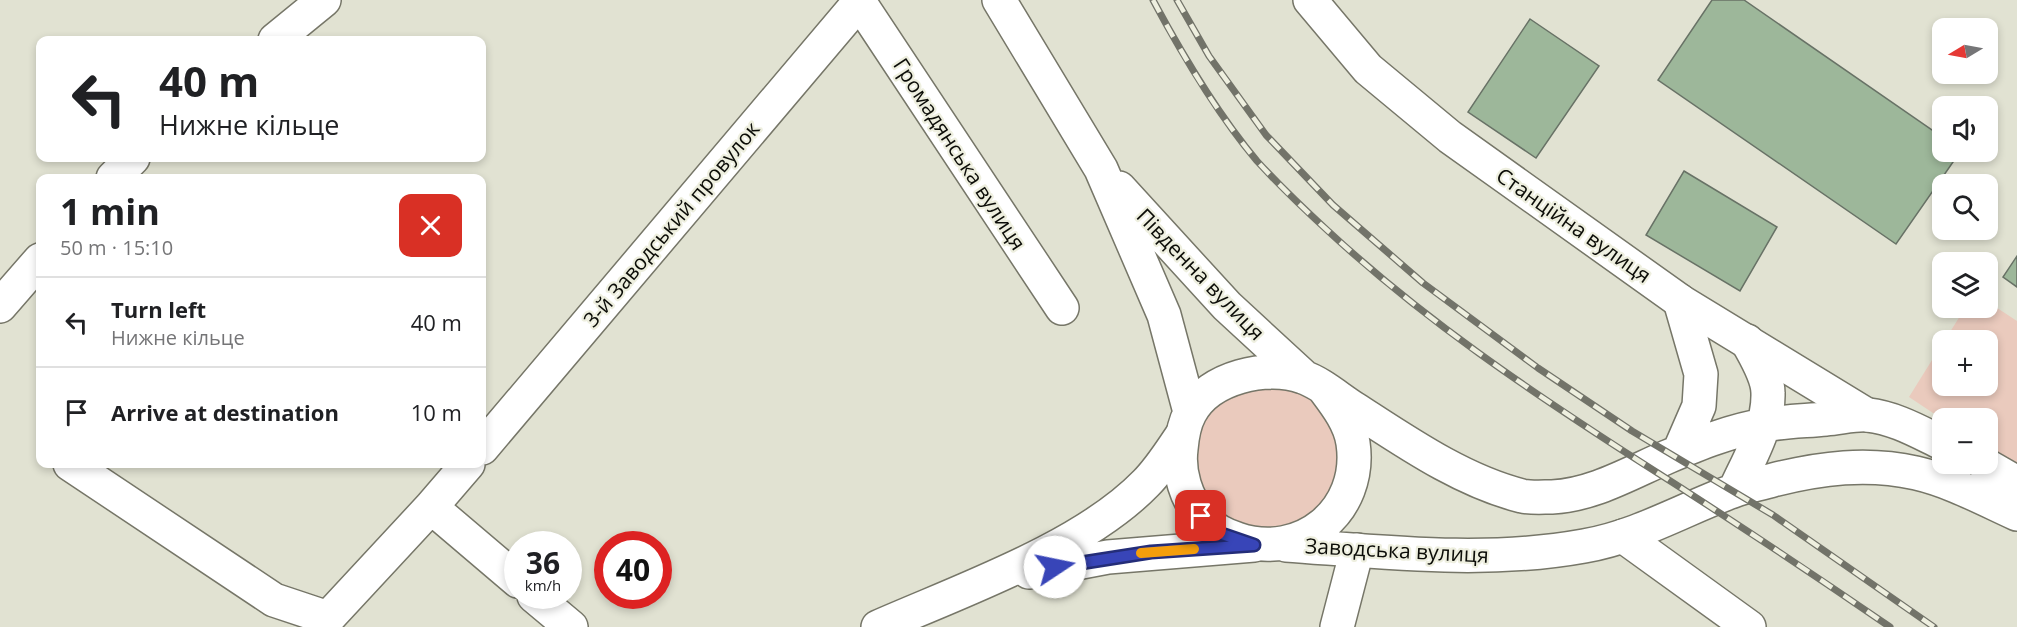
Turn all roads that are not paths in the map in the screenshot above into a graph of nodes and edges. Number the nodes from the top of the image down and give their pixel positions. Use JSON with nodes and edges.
{"nodes":[{"id":1,"x":324,"y":0,"type":"edge"},
{"id":2,"x":860,"y":0,"type":"edge"},
{"id":3,"x":999,"y":0,"type":"edge"},
{"id":4,"x":1310,"y":0,"type":"edge"},
{"id":5,"x":280,"y":36,"type":"edge"},
{"id":6,"x":130,"y":162,"type":"edge"},
{"id":7,"x":1101,"y":169,"type":"junction"},
{"id":8,"x":117,"y":174,"type":"edge"},
{"id":9,"x":36,"y":265,"type":"edge"},
{"id":10,"x":1680,"y":300,"type":"junction"},
{"id":11,"x":0,"y":306,"type":"edge"},
{"id":12,"x":1062,"y":308,"type":"dead end"},
{"id":13,"x":1747,"y":341,"type":"junction"},
{"id":14,"x":1315,"y":383,"type":"junction"},
{"id":15,"x":1867,"y":415,"type":"junction"},
{"id":16,"x":1186,"y":424,"type":"junction"},
{"id":17,"x":1764,"y":425,"type":"junction"},
{"id":18,"x":1932,"y":438,"type":"edge"},
{"id":19,"x":486,"y":443,"type":"edge"},
{"id":20,"x":1679,"y":452,"type":"junction"},
{"id":21,"x":75,"y":468,"type":"edge"},
{"id":22,"x":465,"y":468,"type":"edge"},
{"id":23,"x":1998,"y":472,"type":"edge"},
{"id":24,"x":2017,"y":483,"type":"edge"},
{"id":25,"x":1735,"y":490,"type":"junction"},
{"id":26,"x":431,"y":507,"type":"junction"},
{"id":27,"x":2017,"y":514,"type":"edge"},
{"id":28,"x":1623,"y":536,"type":"junction"},
{"id":29,"x":1266,"y":545,"type":"junction"},
{"id":30,"x":1357,"y":550,"type":"junction"},
{"id":31,"x":504,"y":569,"type":"edge"},
{"id":32,"x":978,"y":583,"type":"junction"},
{"id":33,"x":550,"y":609,"type":"edge"},
{"id":34,"x":571,"y":627,"type":"edge"},
{"id":35,"x":878,"y":627,"type":"edge"},
{"id":36,"x":1337,"y":627,"type":"edge"},
{"id":37,"x":1749,"y":627,"type":"edge"}],
"edges":[{"from":1,"to":5,"type":"street"},
{"from":2,"to":12,"type":"street","name":"Громадянська вулиця"},
{"from":2,"to":19,"type":"street","name":"3-й Заводський провулок"},
{"from":3,"to":7,"type":"street","name":"Південна вулиця"},
{"from":4,"to":10,"type":"street","name":"Станційна вулиця"},
{"from":6,"to":8,"type":"street"},
{"from":7,"to":14,"type":"street","name":"Південна вулиця"},
{"from":7,"to":16,"type":"street","name":"Південна вулиця"},
{"from":9,"to":11,"type":"street"},
{"from":10,"to":13,"type":"street","name":"Станційна вулиця"},
{"from":10,"to":20,"type":"street"},
{"from":13,"to":15,"type":"street","name":"Станційна вулиця"},
{"from":13,"to":17,"type":"street"},
{"from":14,"to":16,"type":"street"},
{"from":14,"to":20,"type":"street"},
{"from":14,"to":29,"type":"street"},
{"from":15,"to":17,"type":"street"},
{"from":15,"to":18,"type":"street"},
{"from":16,"to":29,"type":"street"},
{"from":16,"to":32,"type":"street","name":"Заводська вулиця"},
{"from":17,"to":20,"type":"street"},
{"from":17,"to":25,"type":"street"},
{"from":21,"to":26,"type":"street"},
{"from":22,"to":26,"type":"street"},
{"from":23,"to":24,"type":"street"},
{"from":25,"to":27,"type":"street","name":"Заводська вулиця"},
{"from":25,"to":28,"type":"street","name":"Заводська вулиця"},
{"from":26,"to":31,"type":"street"},
{"from":28,"to":30,"type":"street","name":"Заводська вулиця"},
{"from":28,"to":37,"type":"street"},
{"from":29,"to":30,"type":"street","name":"Заводська вулиця"},
{"from":29,"to":32,"type":"street","name":"Заводська вулиця"},
{"from":30,"to":36,"type":"street"},
{"from":32,"to":35,"type":"street","name":"Заводська вулиця"},
{"from":33,"to":34,"type":"street"}]}
